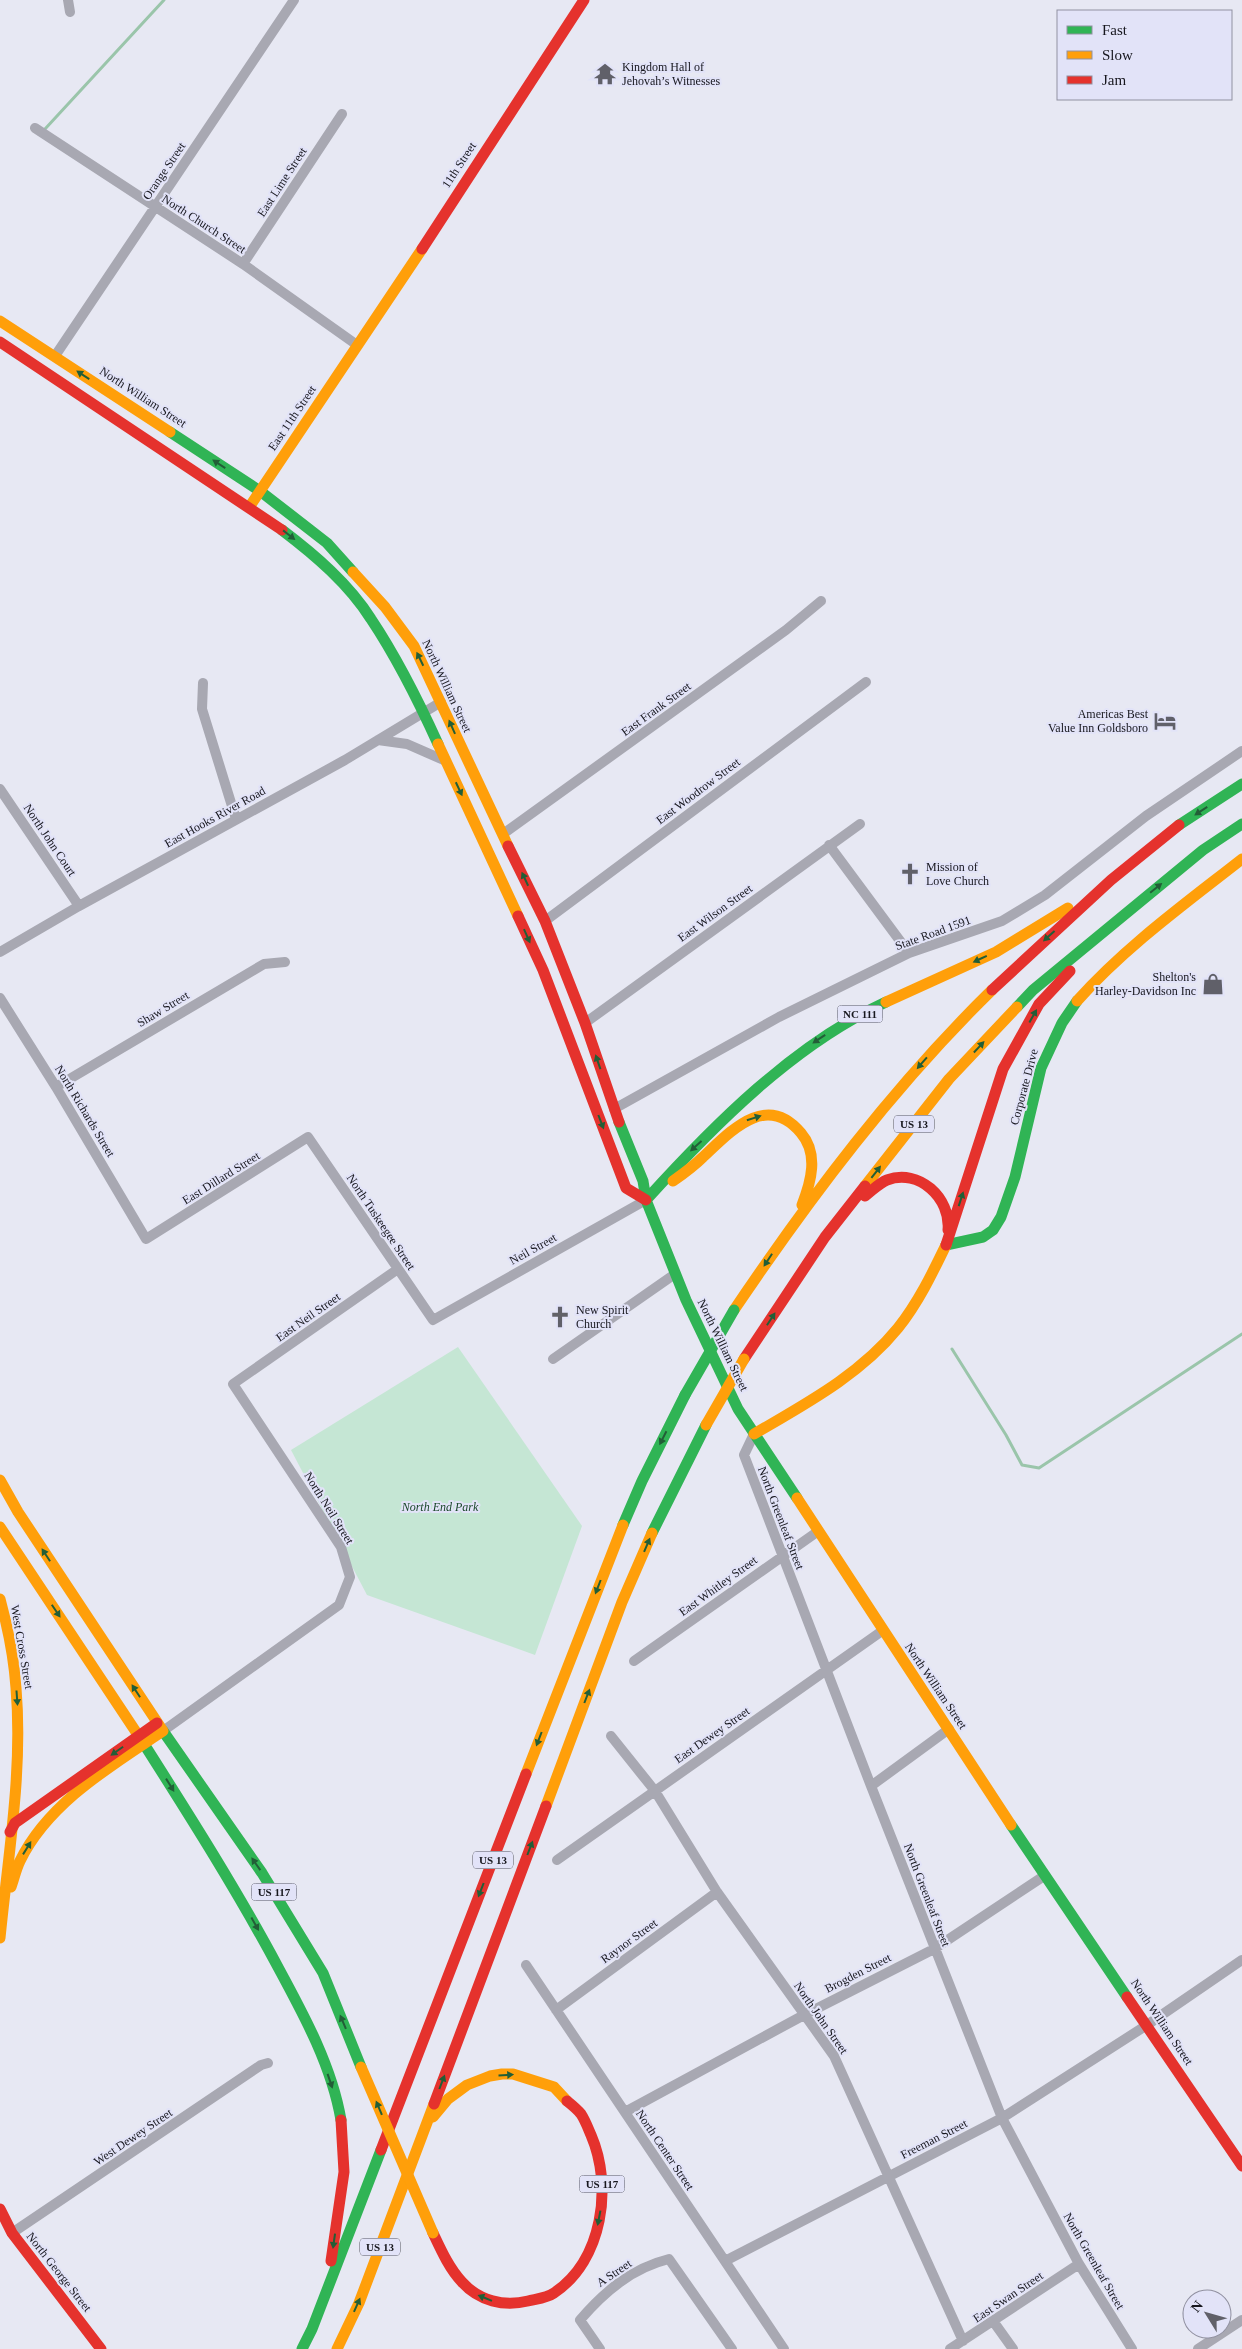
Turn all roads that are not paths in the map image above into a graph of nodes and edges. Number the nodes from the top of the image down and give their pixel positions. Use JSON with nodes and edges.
{"nodes":[{"id":1,"x":68,"y":0,"type":"edge"},
{"id":2,"x":294,"y":0,"type":"edge"},
{"id":3,"x":584,"y":0,"type":"edge"},
{"id":4,"x":70,"y":12,"type":"dead end"},
{"id":5,"x":342,"y":114,"type":"dead end"},
{"id":6,"x":35,"y":128,"type":"dead end"},
{"id":7,"x":156,"y":207,"type":"junction"},
{"id":8,"x":243,"y":264,"type":"junction"},
{"id":9,"x":0,"y":321,"type":"edge"},
{"id":10,"x":0,"y":331,"type":"edge"},
{"id":11,"x":0,"y":342,"type":"edge"},
{"id":12,"x":357,"y":345,"type":"junction"},
{"id":13,"x":55,"y":356,"type":"junction"},
{"id":14,"x":260,"y":491,"type":"junction"},
{"id":15,"x":250,"y":506,"type":"junction"},
{"id":16,"x":821,"y":601,"type":"dead end"},
{"id":17,"x":866,"y":682,"type":"dead end"},
{"id":18,"x":204,"y":683,"type":"dead end"},
{"id":19,"x":442,"y":702,"type":"junction"},
{"id":20,"x":424,"y":713,"type":"junction"},
{"id":21,"x":378,"y":740,"type":"junction"},
{"id":22,"x":1242,"y":751,"type":"edge"},
{"id":23,"x":446,"y":761,"type":"junction"},
{"id":24,"x":1242,"y":784,"type":"edge"},
{"id":25,"x":0,"y":789,"type":"edge"},
{"id":26,"x":236,"y":819,"type":"junction"},
{"id":27,"x":860,"y":824,"type":"dead end"},
{"id":28,"x":1242,"y":824,"type":"edge"},
{"id":29,"x":504,"y":834,"type":"junction"},
{"id":30,"x":829,"y":845,"type":"junction"},
{"id":31,"x":1242,"y":859,"type":"edge"},
{"id":32,"x":1111,"y":880,"type":"junction"},
{"id":33,"x":79,"y":906,"type":"junction"},
{"id":34,"x":1118,"y":918,"type":"junction"},
{"id":35,"x":545,"y":921,"type":"junction"},
{"id":36,"x":0,"y":952,"type":"edge"},
{"id":37,"x":909,"y":953,"type":"junction"},
{"id":38,"x":285,"y":962,"type":"dead end"},
{"id":39,"x":0,"y":998,"type":"edge"},
{"id":40,"x":585,"y":1023,"type":"junction"},
{"id":41,"x":56,"y":1087,"type":"junction"},
{"id":42,"x":614,"y":1109,"type":"junction"},
{"id":43,"x":308,"y":1137,"type":"joint"},
{"id":44,"x":646,"y":1200,"type":"junction"},
{"id":45,"x":825,"y":1237,"type":"junction"},
{"id":46,"x":146,"y":1239,"type":"joint"},
{"id":47,"x":779,"y":1243,"type":"junction"},
{"id":48,"x":946,"y":1246,"type":"junction"},
{"id":49,"x":398,"y":1269,"type":"junction"},
{"id":50,"x":675,"y":1274,"type":"junction"},
{"id":51,"x":432,"y":1320,"type":"joint"},
{"id":52,"x":553,"y":1359,"type":"dead end"},
{"id":53,"x":233,"y":1384,"type":"joint"},
{"id":54,"x":754,"y":1434,"type":"junction"},
{"id":55,"x":0,"y":1480,"type":"edge"},
{"id":56,"x":0,"y":1527,"type":"edge"},
{"id":57,"x":817,"y":1532,"type":"junction"},
{"id":58,"x":782,"y":1556,"type":"junction"},
{"id":59,"x":0,"y":1599,"type":"edge"},
{"id":60,"x":882,"y":1631,"type":"junction"},
{"id":61,"x":634,"y":1661,"type":"dead end"},
{"id":62,"x":827,"y":1668,"type":"junction"},
{"id":63,"x":160,"y":1727,"type":"junction"},
{"id":64,"x":949,"y":1729,"type":"junction"},
{"id":65,"x":612,"y":1736,"type":"dead end"},
{"id":66,"x":142,"y":1740,"type":"junction"},
{"id":67,"x":871,"y":1786,"type":"junction"},
{"id":68,"x":655,"y":1791,"type":"junction"},
{"id":69,"x":10,"y":1833,"type":"junction"},
{"id":70,"x":557,"y":1860,"type":"dead end"},
{"id":71,"x":1044,"y":1876,"type":"junction"},
{"id":72,"x":717,"y":1892,"type":"junction"},
{"id":73,"x":0,"y":1938,"type":"edge"},
{"id":74,"x":0,"y":1944,"type":"edge"},
{"id":75,"x":934,"y":1949,"type":"junction"},
{"id":76,"x":1242,"y":1960,"type":"edge"},
{"id":77,"x":526,"y":1965,"type":"dead end"},
{"id":78,"x":556,"y":2010,"type":"junction"},
{"id":79,"x":804,"y":2015,"type":"junction"},
{"id":80,"x":1147,"y":2025,"type":"junction"},
{"id":81,"x":268,"y":2064,"type":"dead end"},
{"id":82,"x":625,"y":2112,"type":"junction"},
{"id":83,"x":1002,"y":2118,"type":"junction"},
{"id":84,"x":418,"y":2144,"type":"junction"},
{"id":85,"x":1242,"y":2166,"type":"edge"},
{"id":86,"x":888,"y":2176,"type":"junction"},
{"id":87,"x":0,"y":2209,"type":"edge"},
{"id":88,"x":12,"y":2234,"type":"junction"},
{"id":89,"x":725,"y":2261,"type":"junction"},
{"id":90,"x":1079,"y":2264,"type":"junction"},
{"id":91,"x":1242,"y":2320,"type":"edge"},
{"id":92,"x":993,"y":2321,"type":"junction"},
{"id":93,"x":312,"y":2329,"type":"junction"},
{"id":94,"x":964,"y":2341,"type":"junction"},
{"id":95,"x":101,"y":2349,"type":"edge"},
{"id":96,"x":302,"y":2349,"type":"edge"},
{"id":97,"x":337,"y":2349,"type":"edge"},
{"id":98,"x":600,"y":2349,"type":"edge"},
{"id":99,"x":732,"y":2349,"type":"edge"},
{"id":100,"x":784,"y":2349,"type":"edge"},
{"id":101,"x":950,"y":2349,"type":"edge"},
{"id":102,"x":1013,"y":2349,"type":"edge"},
{"id":103,"x":1132,"y":2349,"type":"edge"},
{"id":104,"x":1198,"y":2349,"type":"edge"}],
"edges":[{"from":1,"to":4,"type":"street"},
{"from":2,"to":7,"type":"street","name":"Orange Street"},
{"from":3,"to":12,"type":"main road","name":"11th Street"},
{"from":5,"to":8,"type":"street","name":"East Lime Street"},
{"from":6,"to":7,"type":"street","name":"North Church Street"},
{"from":7,"to":8,"type":"street","name":"North Church Street"},
{"from":7,"to":13,"type":"street","name":"Orange Street"},
{"from":8,"to":12,"type":"street","name":"North Church Street"},
{"from":9,"to":13,"type":"main road","name":"North William Street"},
{"from":10,"to":13,"type":"main road"},
{"from":11,"to":15,"type":"main road"},
{"from":12,"to":14,"type":"main road","name":"East 11th Street"},
{"from":14,"to":13,"type":"main road","name":"North William Street","one_way":true},
{"from":14,"to":15,"type":"main road","name":"East 11th Street"},
{"from":19,"to":14,"type":"main road","name":"North William Street","one_way":true},
{"from":15,"to":20,"type":"main road","one_way":true},
{"from":16,"to":29,"type":"street","name":"East Frank Street"},
{"from":17,"to":35,"type":"street","name":"East Woodrow Street"},
{"from":18,"to":26,"type":"street"},
{"from":19,"to":20,"type":"street","name":"East Hooks River Road"},
{"from":29,"to":19,"type":"main road","name":"North William Street","one_way":true},
{"from":20,"to":21,"type":"street","name":"East Hooks River Road"},
{"from":20,"to":23,"type":"main road"},
{"from":21,"to":23,"type":"street"},
{"from":21,"to":26,"type":"street","name":"East Hooks River Road"},
{"from":22,"to":37,"type":"street","name":"State Road 1591"},
{"from":23,"to":44,"type":"main road","one_way":true},
{"from":24,"to":32,"type":"main road","number":"US 13","one_way":true},
{"from":25,"to":33,"type":"street","name":"North John Court"},
{"from":26,"to":33,"type":"street","name":"East Hooks River Road"},
{"from":27,"to":30,"type":"street","name":"East Wilson Street"},
{"from":34,"to":28,"type":"main road","number":"US 13","one_way":true},
{"from":35,"to":29,"type":"main road","name":"North William Street","one_way":true},
{"from":30,"to":37,"type":"street"},
{"from":30,"to":40,"type":"street","name":"East Wilson Street"},
{"from":31,"to":48,"type":"main road","name":"Corporate Drive"},
{"from":32,"to":44,"type":"main road","number":"NC 111","one_way":true},
{"from":32,"to":47,"type":"main road","number":"US 13","one_way":true},
{"from":33,"to":36,"type":"street","name":"East Hooks River Road"},
{"from":45,"to":34,"type":"main road","number":"US 13","one_way":true},
{"from":48,"to":34,"type":"main road","one_way":true},
{"from":35,"to":40,"type":"main road","name":"North William Street"},
{"from":37,"to":42,"type":"street","name":"State Road 1591"},
{"from":38,"to":41,"type":"street","name":"Shaw Street"},
{"from":39,"to":41,"type":"street","name":"North Richards Street"},
{"from":42,"to":40,"type":"main road","name":"North William Street","one_way":true},
{"from":41,"to":46,"type":"street","name":"North Richards Street"},
{"from":42,"to":44,"type":"main road","name":"North William Street"},
{"from":43,"to":46,"type":"street","name":"East Dillard Street"},
{"from":43,"to":49,"type":"street","name":"North Tuskeegee Street"},
{"from":44,"to":47,"type":"main road","one_way":true},
{"from":44,"to":50,"type":"main road","name":"North William Street"},
{"from":44,"to":51,"type":"street","name":"Neil Street"},
{"from":45,"to":48,"type":"main road"},
{"from":84,"to":45,"type":"main road","number":"US 13","one_way":true,"bridge":true},
{"from":47,"to":93,"type":"main road","number":"US 13","one_way":true,"bridge":true},
{"from":48,"to":54,"type":"main road"},
{"from":49,"to":51,"type":"street","name":"North Tuskeegee Street"},
{"from":49,"to":53,"type":"street","name":"East Neil Street"},
{"from":50,"to":52,"type":"street"},
{"from":50,"to":54,"type":"main road","name":"North William Street"},
{"from":53,"to":63,"type":"street","name":"North Neil Street"},
{"from":54,"to":57,"type":"main road","name":"North William Street"},
{"from":54,"to":58,"type":"street","name":"North Greenleaf Street"},
{"from":63,"to":55,"type":"main road","number":"US 117","one_way":true},
{"from":56,"to":66,"type":"main road","number":"US 117","one_way":true},
{"from":57,"to":58,"type":"street","name":"East Whitley Street"},
{"from":57,"to":60,"type":"main road","name":"North William Street"},
{"from":58,"to":61,"type":"street","name":"East Whitley Street"},
{"from":58,"to":62,"type":"street","name":"North Greenleaf Street"},
{"from":59,"to":69,"type":"main road","name":"West Cross Street","one_way":true},
{"from":60,"to":62,"type":"street","name":"East Dewey Street"},
{"from":60,"to":64,"type":"main road","name":"North William Street"},
{"from":62,"to":67,"type":"street","name":"North Greenleaf Street"},
{"from":62,"to":68,"type":"street","name":"East Dewey Street"},
{"from":63,"to":66,"type":"main road"},
{"from":84,"to":63,"type":"main road","number":"US 117","one_way":true,"bridge":true},
{"from":64,"to":67,"type":"street"},
{"from":64,"to":71,"type":"main road","name":"North William Street"},
{"from":65,"to":68,"type":"street","name":"North John Street"},
{"from":66,"to":69,"type":"main road","one_way":true},
{"from":74,"to":66,"type":"main road","one_way":true},
{"from":66,"to":93,"type":"main road","number":"US 117","one_way":true},
{"from":67,"to":75,"type":"street","name":"North Greenleaf Street"},
{"from":68,"to":70,"type":"street","name":"East Dewey Street"},
{"from":68,"to":72,"type":"street","name":"North John Street"},
{"from":69,"to":73,"type":"main road","name":"West Cross Street"},
{"from":71,"to":75,"type":"street","name":"Brogden Street"},
{"from":71,"to":80,"type":"main road","name":"North William Street"},
{"from":72,"to":78,"type":"street","name":"Raynor Street"},
{"from":72,"to":79,"type":"street","name":"North John Street"},
{"from":75,"to":79,"type":"street","name":"Brogden Street"},
{"from":75,"to":83,"type":"street","name":"North Greenleaf Street"},
{"from":76,"to":80,"type":"street","name":"Freeman Street"},
{"from":77,"to":78,"type":"street","name":"North Center Street"},
{"from":78,"to":82,"type":"street","name":"North Center Street"},
{"from":79,"to":82,"type":"street","name":"Brogden Street"},
{"from":79,"to":86,"type":"street","name":"North John Street"},
{"from":80,"to":83,"type":"street","name":"Freeman Street"},
{"from":80,"to":85,"type":"main road","name":"North William Street"},
{"from":81,"to":88,"type":"street","name":"West Dewey Street"},
{"from":82,"to":89,"type":"street","name":"North Center Street"},
{"from":83,"to":86,"type":"street","name":"Freeman Street"},
{"from":83,"to":90,"type":"street","name":"North Greenleaf Street"},
{"from":97,"to":84,"type":"main road","number":"US 13","one_way":true},
{"from":86,"to":89,"type":"street","name":"Freeman Street"},
{"from":86,"to":94,"type":"street","name":"North John Street"},
{"from":87,"to":88,"type":"main road","name":"North George Street"},
{"from":88,"to":95,"type":"main road","name":"North George Street"},
{"from":89,"to":100,"type":"street","name":"North Center Street"},
{"from":90,"to":92,"type":"street","name":"East Swan Street"},
{"from":90,"to":103,"type":"street","name":"North Greenleaf Street"},
{"from":91,"to":104,"type":"street"},
{"from":92,"to":94,"type":"street","name":"East Swan Street"},
{"from":92,"to":102,"type":"street"},
{"from":93,"to":96,"type":"main road","number":"US 13"},
{"from":94,"to":101,"type":"street","name":"East Swan Street"},
{"from":98,"to":99,"type":"street","name":"A Street"}]}
